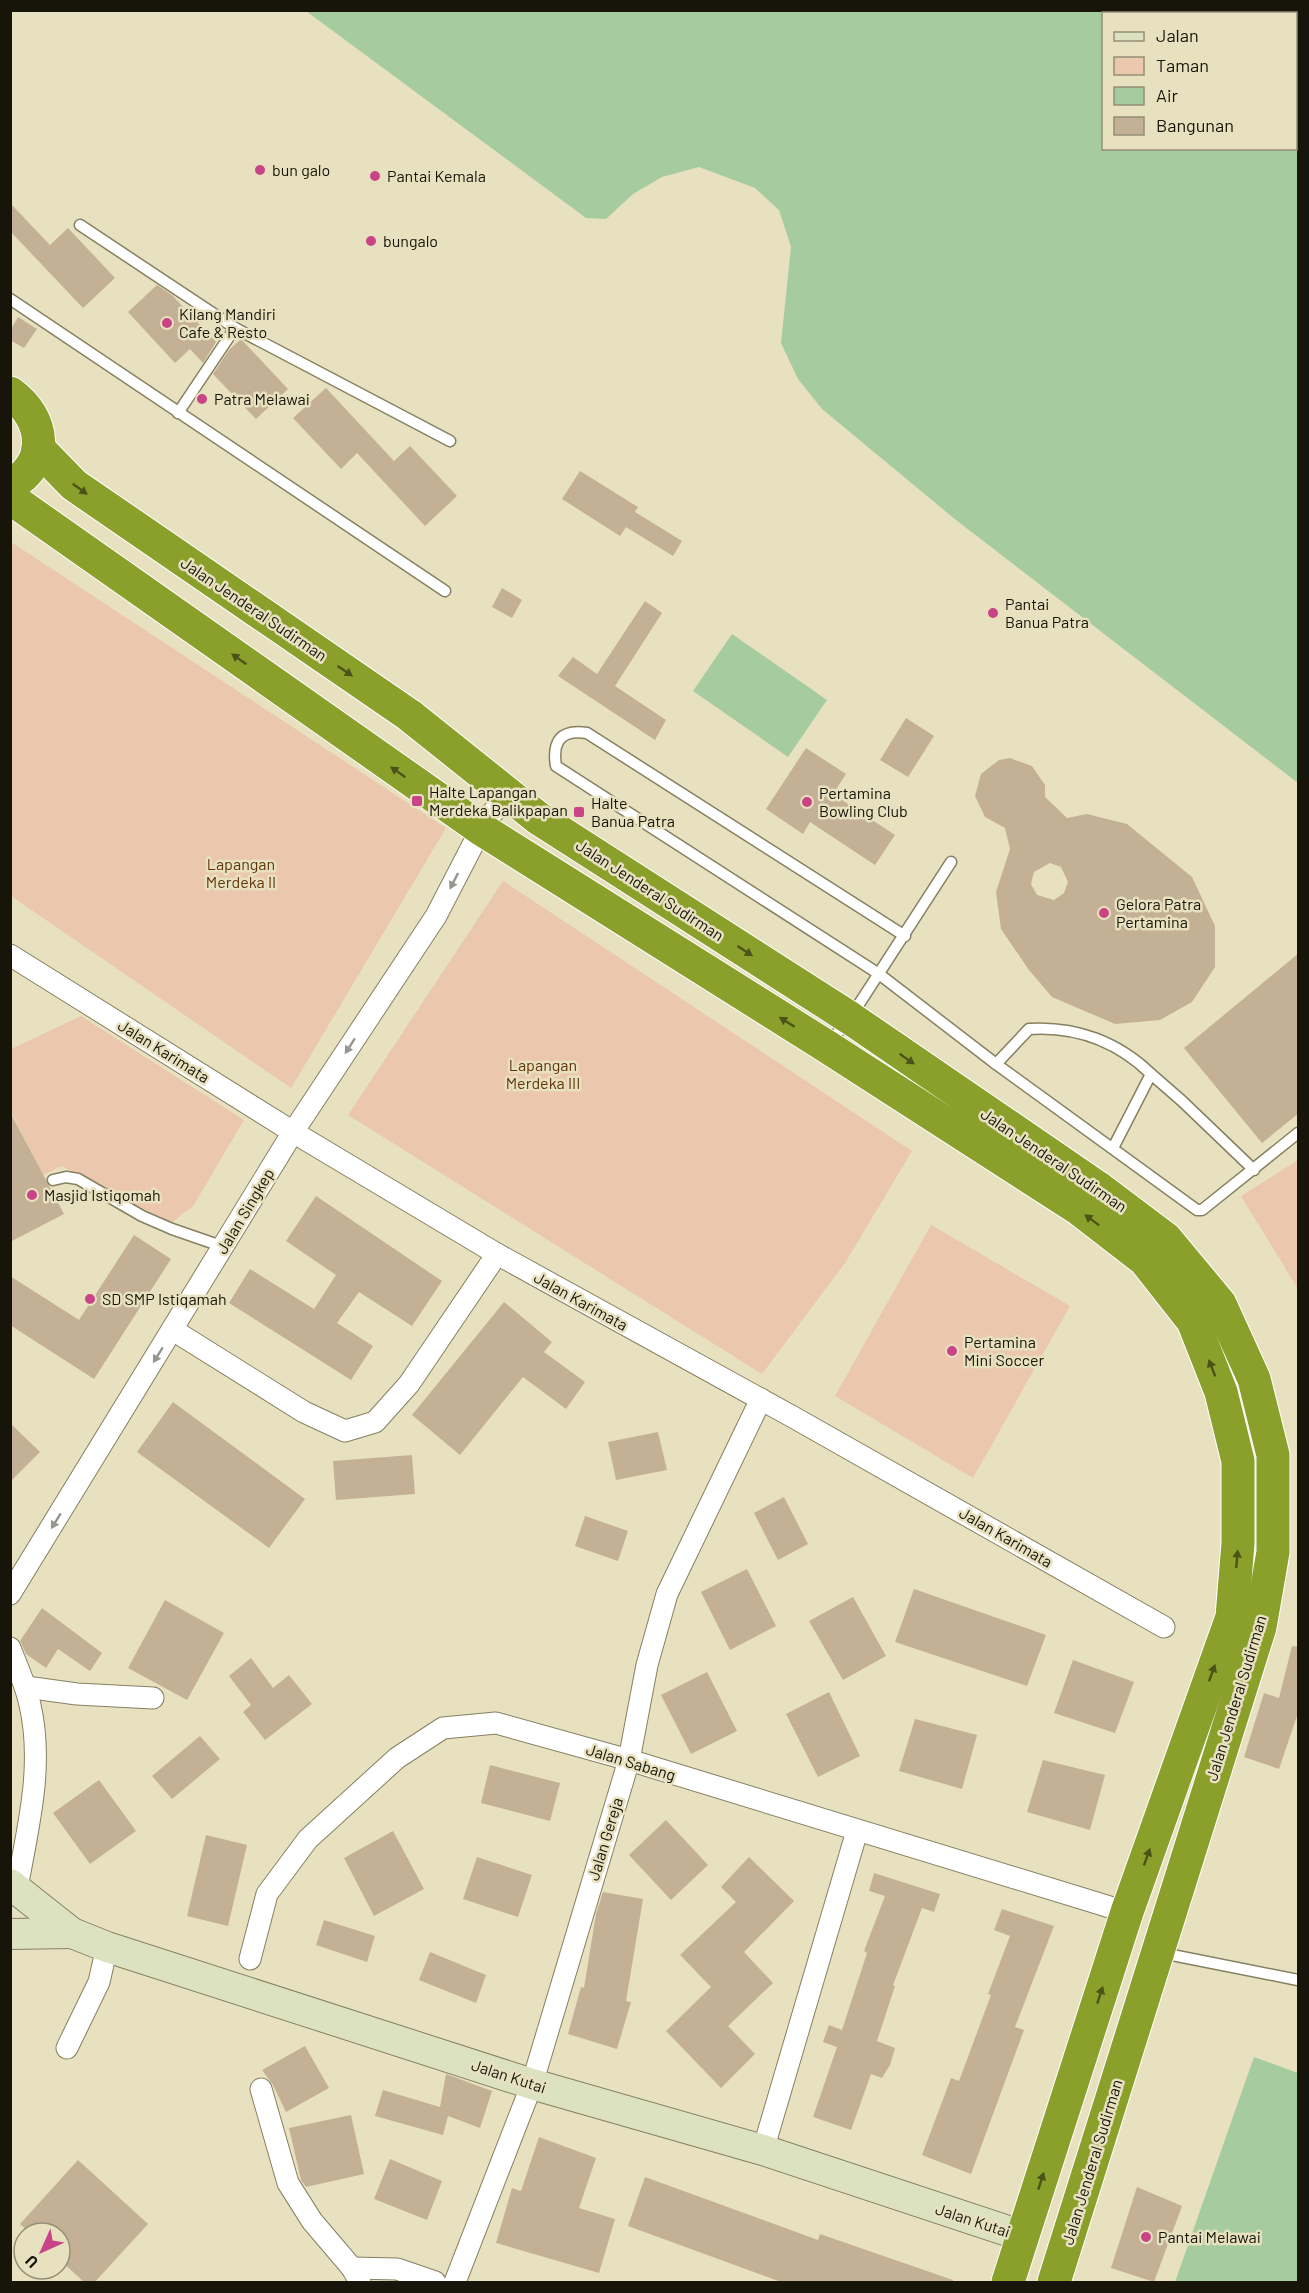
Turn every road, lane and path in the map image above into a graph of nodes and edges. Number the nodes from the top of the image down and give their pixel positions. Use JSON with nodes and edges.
{"nodes":[{"id":1,"x":80,"y":225,"type":"dead end"},
{"id":2,"x":10,"y":299,"type":"edge"},
{"id":3,"x":235,"y":328,"type":"junction"},
{"id":4,"x":10,"y":393,"type":"edge"},
{"id":5,"x":178,"y":413,"type":"junction"},
{"id":6,"x":450,"y":441,"type":"dead end"},
{"id":7,"x":38,"y":448,"type":"junction"},
{"id":8,"x":10,"y":485,"type":"edge"},
{"id":9,"x":10,"y":498,"type":"edge"},
{"id":10,"x":445,"y":591,"type":"dead end"},
{"id":11,"x":506,"y":794,"type":"junction"},
{"id":12,"x":481,"y":829,"type":"junction"},
{"id":13,"x":951,"y":862,"type":"dead end"},
{"id":14,"x":905,"y":936,"type":"junction"},
{"id":15,"x":10,"y":955,"type":"edge"},
{"id":16,"x":879,"y":974,"type":"junction"},
{"id":17,"x":850,"y":1018,"type":"junction"},
{"id":18,"x":826,"y":1046,"type":"junction"},
{"id":19,"x":996,"y":1064,"type":"junction"},
{"id":20,"x":1151,"y":1074,"type":"junction"},
{"id":21,"x":293,"y":1132,"type":"junction"},
{"id":22,"x":1299,"y":1133,"type":"edge"},
{"id":23,"x":1113,"y":1148,"type":"junction"},
{"id":24,"x":1254,"y":1170,"type":"junction"},
{"id":25,"x":53,"y":1180,"type":"dead end"},
{"id":26,"x":224,"y":1247,"type":"junction"},
{"id":27,"x":497,"y":1254,"type":"junction"},
{"id":28,"x":173,"y":1330,"type":"junction"},
{"id":29,"x":761,"y":1399,"type":"junction"},
{"id":30,"x":16,"y":1572,"type":"edge"},
{"id":31,"x":10,"y":1594,"type":"edge"},
{"id":32,"x":1164,"y":1627,"type":"dead end"},
{"id":33,"x":10,"y":1648,"type":"edge"},
{"id":34,"x":26,"y":1687,"type":"junction"},
{"id":35,"x":153,"y":1698,"type":"dead end"},
{"id":36,"x":629,"y":1760,"type":"junction"},
{"id":37,"x":857,"y":1831,"type":"junction"},
{"id":38,"x":14,"y":1886,"type":"edge"},
{"id":39,"x":1113,"y":1908,"type":"dead end"},
{"id":40,"x":72,"y":1933,"type":"junction"},
{"id":41,"x":10,"y":1934,"type":"edge"},
{"id":42,"x":107,"y":1947,"type":"junction"},
{"id":43,"x":1158,"y":1953,"type":"junction"},
{"id":44,"x":250,"y":1959,"type":"dead end"},
{"id":45,"x":1299,"y":1980,"type":"edge"},
{"id":46,"x":67,"y":2048,"type":"dead end"},
{"id":47,"x":532,"y":2084,"type":"junction"},
{"id":48,"x":261,"y":2089,"type":"dead end"},
{"id":49,"x":763,"y":2151,"type":"junction"},
{"id":50,"x":1023,"y":2236,"type":"junction"},
{"id":51,"x":1065,"y":2250,"type":"junction"},
{"id":52,"x":356,"y":2275,"type":"edge"},
{"id":53,"x":435,"y":2283,"type":"edge"},
{"id":54,"x":455,"y":2283,"type":"edge"},
{"id":55,"x":1008,"y":2283,"type":"edge"},
{"id":56,"x":1054,"y":2283,"type":"edge"}],
"edges":[{"from":1,"to":3,"type":"lane"},
{"from":2,"to":5,"type":"lane"},
{"from":3,"to":5,"type":"lane"},
{"from":3,"to":6,"type":"lane"},
{"from":4,"to":7,"type":"highway"},
{"from":5,"to":10,"type":"lane"},
{"from":7,"to":8,"type":"highway"},
{"from":7,"to":11,"type":"highway","name":"Jalan Jenderal Sudirman","one_way":true},
{"from":12,"to":9,"type":"highway","name":"Jalan Jenderal Sudirman","one_way":true},
{"from":11,"to":12,"type":"street","name":"Jalan Singkep"},
{"from":11,"to":17,"type":"highway","name":"Jalan Jenderal Sudirman","one_way":true},
{"from":18,"to":12,"type":"highway","name":"Jalan Jenderal Sudirman","one_way":true},
{"from":12,"to":21,"type":"street","name":"Jalan Singkep","one_way":true},
{"from":13,"to":14,"type":"lane"},
{"from":14,"to":16,"type":"lane"},
{"from":14,"to":16,"type":"lane"},
{"from":15,"to":21,"type":"street","name":"Jalan Karimata"},
{"from":16,"to":17,"type":"lane"},
{"from":16,"to":19,"type":"lane"},
{"from":17,"to":18,"type":"lane"},
{"from":17,"to":43,"type":"highway","name":"Jalan Jenderal Sudirman","one_way":true},
{"from":50,"to":18,"type":"highway","name":"Jalan Jenderal Sudirman","one_way":true},
{"from":19,"to":20,"type":"lane"},
{"from":19,"to":23,"type":"lane"},
{"from":20,"to":23,"type":"lane"},
{"from":20,"to":24,"type":"lane"},
{"from":21,"to":26,"type":"street","name":"Jalan Singkep"},
{"from":21,"to":27,"type":"street","name":"Jalan Karimata"},
{"from":22,"to":24,"type":"lane"},
{"from":23,"to":24,"type":"lane"},
{"from":25,"to":26,"type":"lane"},
{"from":26,"to":28,"type":"street","name":"Jalan Singkep"},
{"from":27,"to":28,"type":"street"},
{"from":27,"to":29,"type":"street","name":"Jalan Karimata"},
{"from":28,"to":30,"type":"street","name":"Jalan Singkep","one_way":true},
{"from":29,"to":32,"type":"street","name":"Jalan Karimata"},
{"from":29,"to":36,"type":"street","name":"Jalan Gereja"},
{"from":30,"to":31,"type":"street","name":"Jalan Singkep"},
{"from":33,"to":34,"type":"street"},
{"from":34,"to":35,"type":"street"},
{"from":34,"to":38,"type":"street"},
{"from":36,"to":37,"type":"street","name":"Jalan Sabang"},
{"from":36,"to":44,"type":"street","name":"Jalan Sabang"},
{"from":36,"to":47,"type":"street","name":"Jalan Gereja"},
{"from":37,"to":39,"type":"street","name":"Jalan Sabang"},
{"from":37,"to":49,"type":"street"},
{"from":38,"to":40,"type":"street","name":"Jalan Kutai"},
{"from":40,"to":41,"type":"street"},
{"from":40,"to":42,"type":"street","name":"Jalan Kutai"},
{"from":42,"to":46,"type":"street"},
{"from":42,"to":47,"type":"street","name":"Jalan Kutai"},
{"from":43,"to":45,"type":"lane"},
{"from":43,"to":51,"type":"highway","name":"Jalan Jenderal Sudirman"},
{"from":47,"to":49,"type":"street","name":"Jalan Kutai"},
{"from":47,"to":54,"type":"street","name":"Jalan Gereja"},
{"from":48,"to":52,"type":"street"},
{"from":49,"to":50,"type":"street","name":"Jalan Kutai"},
{"from":50,"to":51,"type":"highway"},
{"from":50,"to":55,"type":"highway","name":"Jalan Jenderal Sudirman"},
{"from":51,"to":56,"type":"highway","name":"Jalan Jenderal Sudirman"},
{"from":52,"to":53,"type":"street"}]}
